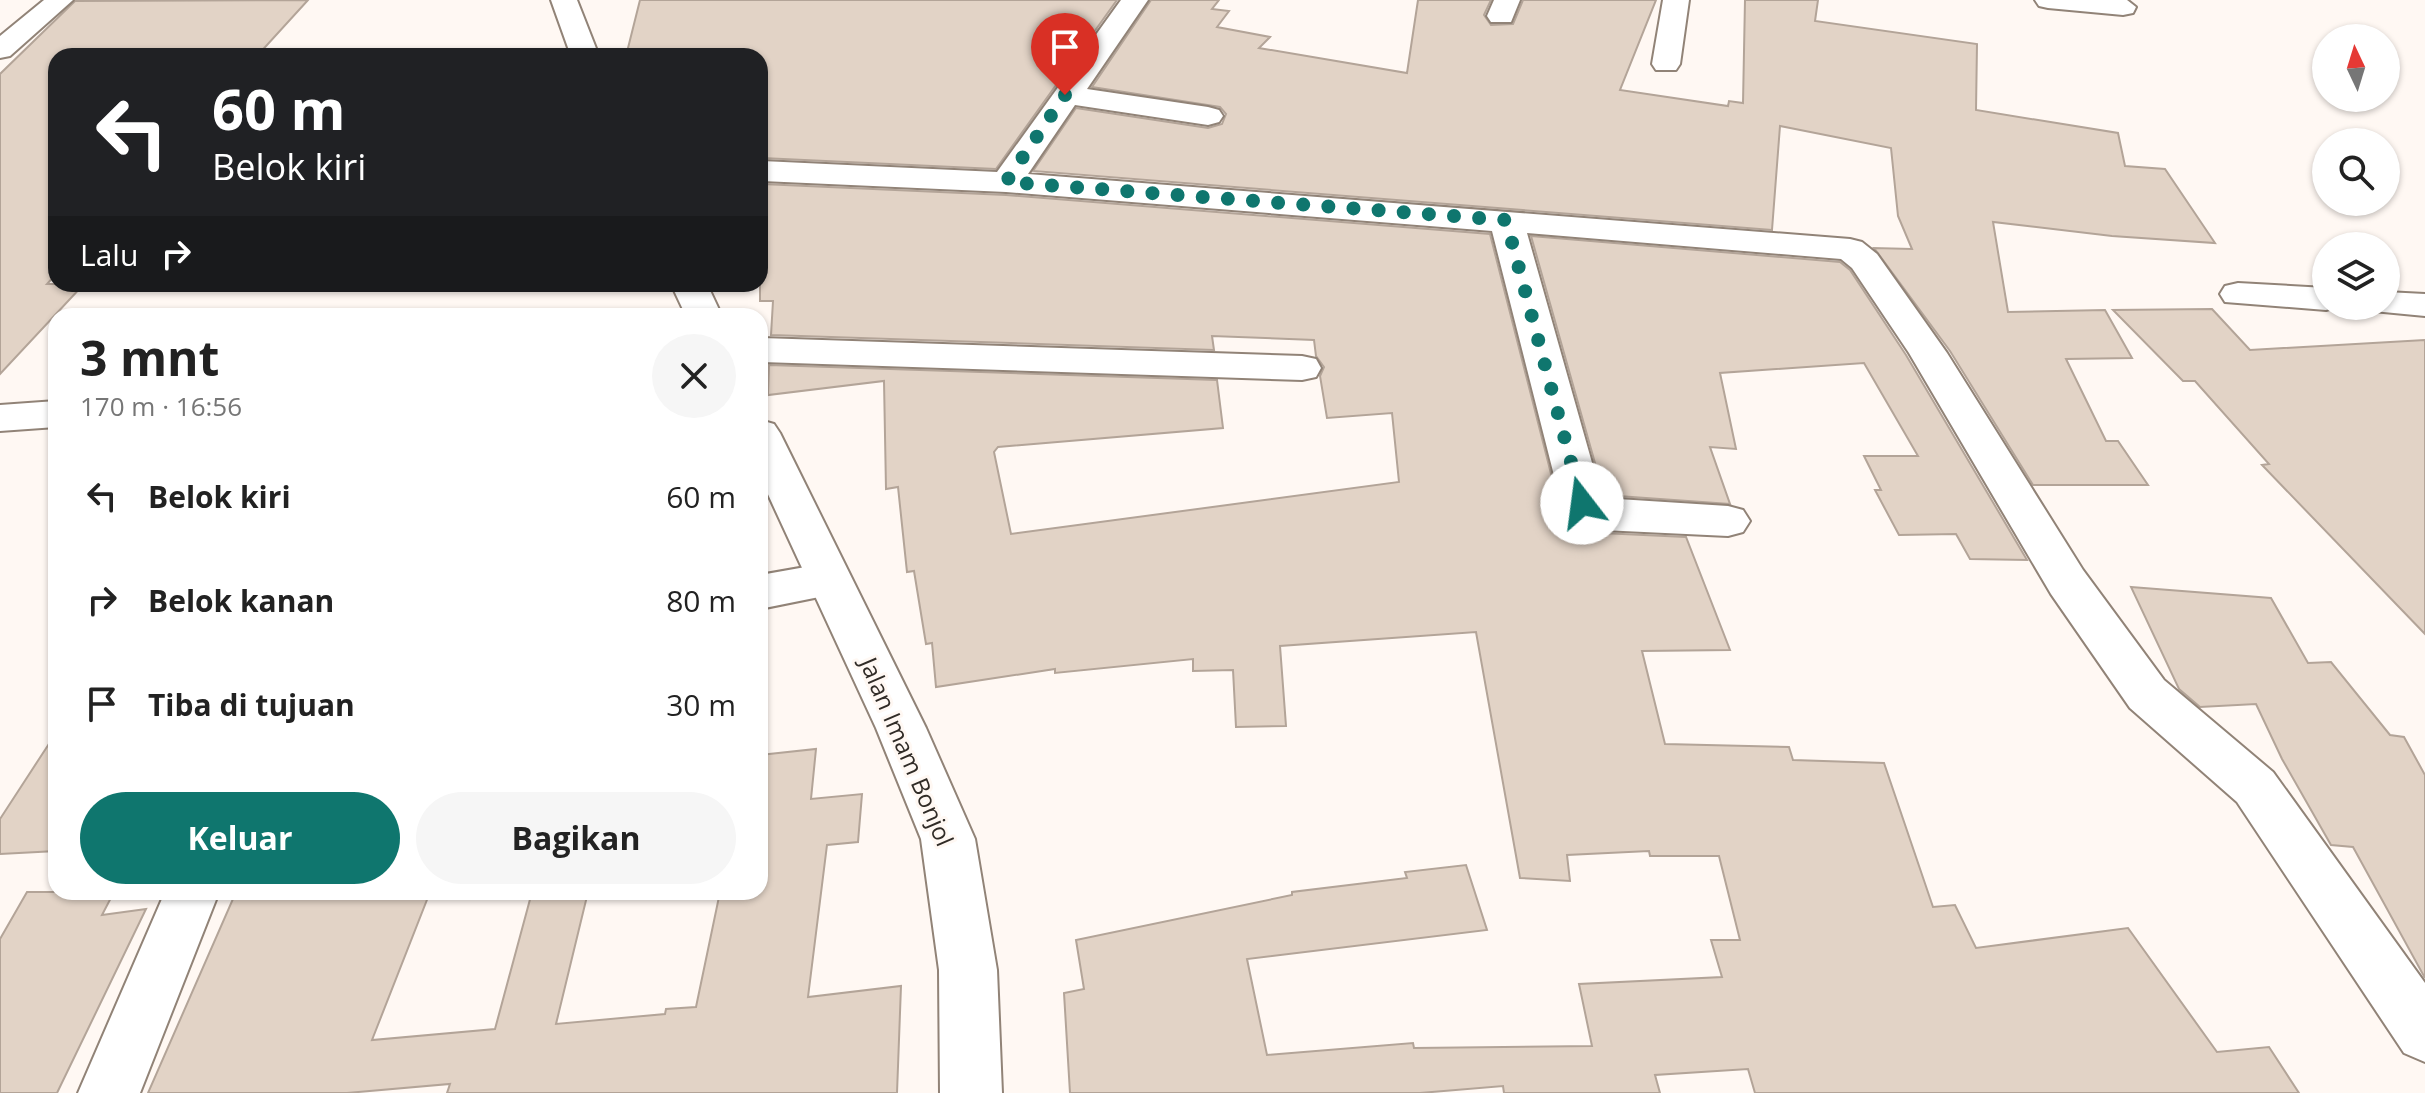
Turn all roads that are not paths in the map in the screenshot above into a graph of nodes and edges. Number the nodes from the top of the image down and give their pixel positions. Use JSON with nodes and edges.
{"nodes":[{"id":1,"x":60,"y":0,"type":"edge"},
{"id":2,"x":564,"y":0,"type":"edge"},
{"id":3,"x":1135,"y":0,"type":"edge"},
{"id":4,"x":1676,"y":0,"type":"edge"},
{"id":5,"x":2048,"y":0,"type":"edge"},
{"id":6,"x":2123,"y":7,"type":"dead end"},
{"id":7,"x":582,"y":48,"type":"edge"},
{"id":8,"x":0,"y":50,"type":"edge"},
{"id":9,"x":1666,"y":64,"type":"dead end"},
{"id":10,"x":1065,"y":95,"type":"junction"},
{"id":11,"x":1208,"y":116,"type":"dead end"},
{"id":12,"x":768,"y":171,"type":"edge"},
{"id":13,"x":1006,"y":182,"type":"junction"},
{"id":14,"x":1506,"y":220,"type":"junction"},
{"id":15,"x":2238,"y":294,"type":"dead end"},
{"id":16,"x":2312,"y":298,"type":"edge"},
{"id":17,"x":2400,"y":304,"type":"edge"},
{"id":18,"x":2425,"y":305,"type":"edge"},
{"id":19,"x":768,"y":350,"type":"edge"},
{"id":20,"x":1302,"y":368,"type":"dead end"},
{"id":21,"x":48,"y":415,"type":"edge"},
{"id":22,"x":0,"y":418,"type":"edge"},
{"id":23,"x":768,"y":450,"type":"edge"},
{"id":24,"x":1728,"y":521,"type":"dead end"},
{"id":25,"x":828,"y":580,"type":"junction"},
{"id":26,"x":768,"y":591,"type":"edge"},
{"id":27,"x":189,"y":900,"type":"edge"},
{"id":28,"x":2425,"y":1033,"type":"edge"},
{"id":29,"x":109,"y":1093,"type":"edge"},
{"id":30,"x":971,"y":1093,"type":"edge"}],
"edges":[{"from":1,"to":8,"type":"street"},
{"from":2,"to":7,"type":"street"},
{"from":3,"to":10,"type":"street"},
{"from":4,"to":9,"type":"street"},
{"from":5,"to":6,"type":"street"},
{"from":10,"to":11,"type":"street"},
{"from":10,"to":13,"type":"street"},
{"from":12,"to":13,"type":"street"},
{"from":13,"to":14,"type":"street"},
{"from":14,"to":24,"type":"street"},
{"from":14,"to":28,"type":"street"},
{"from":15,"to":16,"type":"street"},
{"from":17,"to":18,"type":"street"},
{"from":19,"to":20,"type":"street"},
{"from":21,"to":22,"type":"street"},
{"from":23,"to":25,"type":"street","name":"Jalan Imam Bonjol"},
{"from":25,"to":26,"type":"street"},
{"from":25,"to":30,"type":"street","name":"Jalan Imam Bonjol"},
{"from":27,"to":29,"type":"street"}]}
